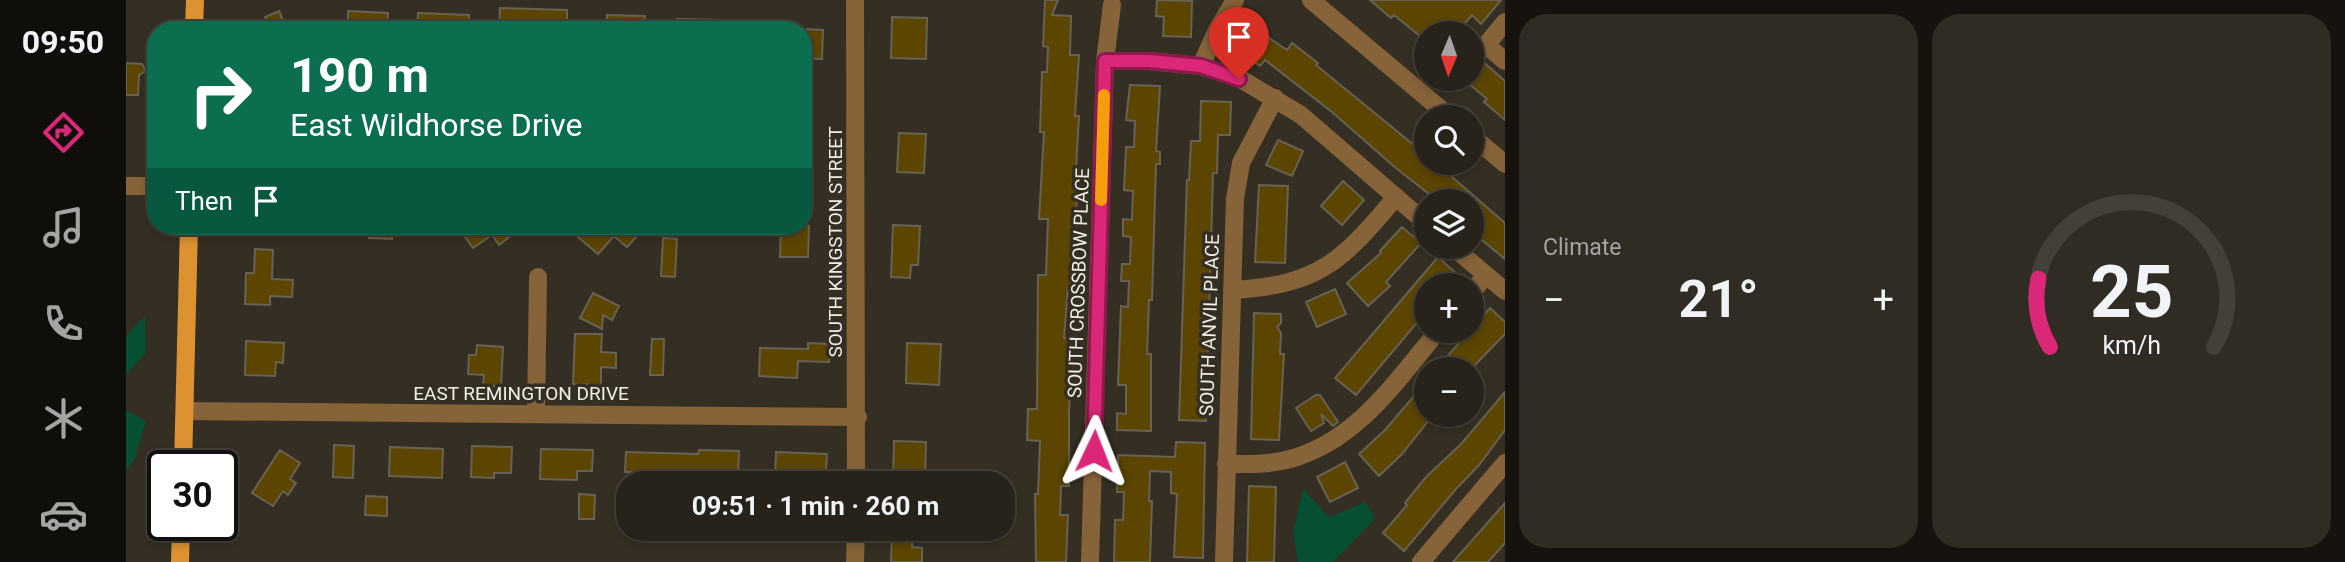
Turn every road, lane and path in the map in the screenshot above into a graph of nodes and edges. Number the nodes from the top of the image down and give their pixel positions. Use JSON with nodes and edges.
{"nodes":[{"id":1,"x":195,"y":0,"type":"edge"},
{"id":2,"x":855,"y":0,"type":"edge"},
{"id":3,"x":1235,"y":0,"type":"edge"},
{"id":4,"x":1311,"y":0,"type":"edge"},
{"id":5,"x":1112,"y":5,"type":"dead end"},
{"id":6,"x":194,"y":21,"type":"edge"},
{"id":7,"x":1505,"y":22,"type":"edge"},
{"id":8,"x":1105,"y":61,"type":"junction"},
{"id":9,"x":1505,"y":61,"type":"edge"},
{"id":10,"x":1201,"y":66,"type":"junction"},
{"id":11,"x":1275,"y":98,"type":"junction"},
{"id":12,"x":1436,"y":105,"type":"edge"},
{"id":13,"x":1484,"y":146,"type":"edge"},
{"id":14,"x":1505,"y":164,"type":"edge"},
{"id":15,"x":126,"y":186,"type":"edge"},
{"id":16,"x":147,"y":186,"type":"edge"},
{"id":17,"x":1396,"y":197,"type":"junction"},
{"id":18,"x":1414,"y":213,"type":"edge"},
{"id":19,"x":189,"y":235,"type":"edge"},
{"id":20,"x":1467,"y":259,"type":"edge"},
{"id":21,"x":1486,"y":275,"type":"junction"},
{"id":22,"x":538,"y":277,"type":"dead end"},
{"id":23,"x":1484,"y":277,"type":"edge"},
{"id":24,"x":1232,"y":289,"type":"junction"},
{"id":25,"x":1505,"y":291,"type":"edge"},
{"id":26,"x":1428,"y":343,"type":"edge"},
{"id":27,"x":185,"y":411,"type":"junction"},
{"id":28,"x":536,"y":414,"type":"junction"},
{"id":29,"x":858,"y":417,"type":"junction"},
{"id":30,"x":184,"y":450,"type":"edge"},
{"id":31,"x":1505,"y":463,"type":"edge"},
{"id":32,"x":1226,"y":464,"type":"junction"},
{"id":33,"x":856,"y":471,"type":"edge"},
{"id":34,"x":181,"y":541,"type":"edge"},
{"id":35,"x":856,"y":541,"type":"edge"},
{"id":36,"x":180,"y":562,"type":"edge"},
{"id":37,"x":855,"y":562,"type":"edge"},
{"id":38,"x":1090,"y":562,"type":"edge"},
{"id":39,"x":1224,"y":562,"type":"edge"},
{"id":40,"x":1421,"y":562,"type":"edge"}],
"edges":[{"from":1,"to":6,"type":"main road"},
{"from":2,"to":29,"type":"street","name":"SOUTH KINGSTON STREET"},
{"from":3,"to":10,"type":"street"},
{"from":4,"to":12,"type":"street"},
{"from":5,"to":8,"type":"street","name":"SOUTH CROSSBOW PLACE"},
{"from":7,"to":9,"type":"street"},
{"from":8,"to":10,"type":"street"},
{"from":8,"to":38,"type":"street","name":"SOUTH CROSSBOW PLACE"},
{"from":10,"to":11,"type":"street"},
{"from":11,"to":17,"type":"street"},
{"from":11,"to":24,"type":"street","name":"SOUTH ANVIL PLACE"},
{"from":13,"to":14,"type":"street"},
{"from":15,"to":16,"type":"street"},
{"from":17,"to":18,"type":"street"},
{"from":17,"to":24,"type":"street"},
{"from":19,"to":27,"type":"main road"},
{"from":20,"to":21,"type":"street"},
{"from":21,"to":23,"type":"street"},
{"from":21,"to":25,"type":"street"},
{"from":22,"to":28,"type":"street"},
{"from":24,"to":32,"type":"street","name":"SOUTH ANVIL PLACE"},
{"from":26,"to":32,"type":"street"},
{"from":27,"to":28,"type":"street","name":"EAST REMINGTON DRIVE"},
{"from":27,"to":30,"type":"main road"},
{"from":28,"to":29,"type":"street","name":"EAST REMINGTON DRIVE"},
{"from":29,"to":33,"type":"street","name":"SOUTH KINGSTON STREET"},
{"from":31,"to":40,"type":"street"},
{"from":32,"to":39,"type":"street","name":"SOUTH ANVIL PLACE"},
{"from":34,"to":36,"type":"main road"},
{"from":35,"to":37,"type":"street"}]}
